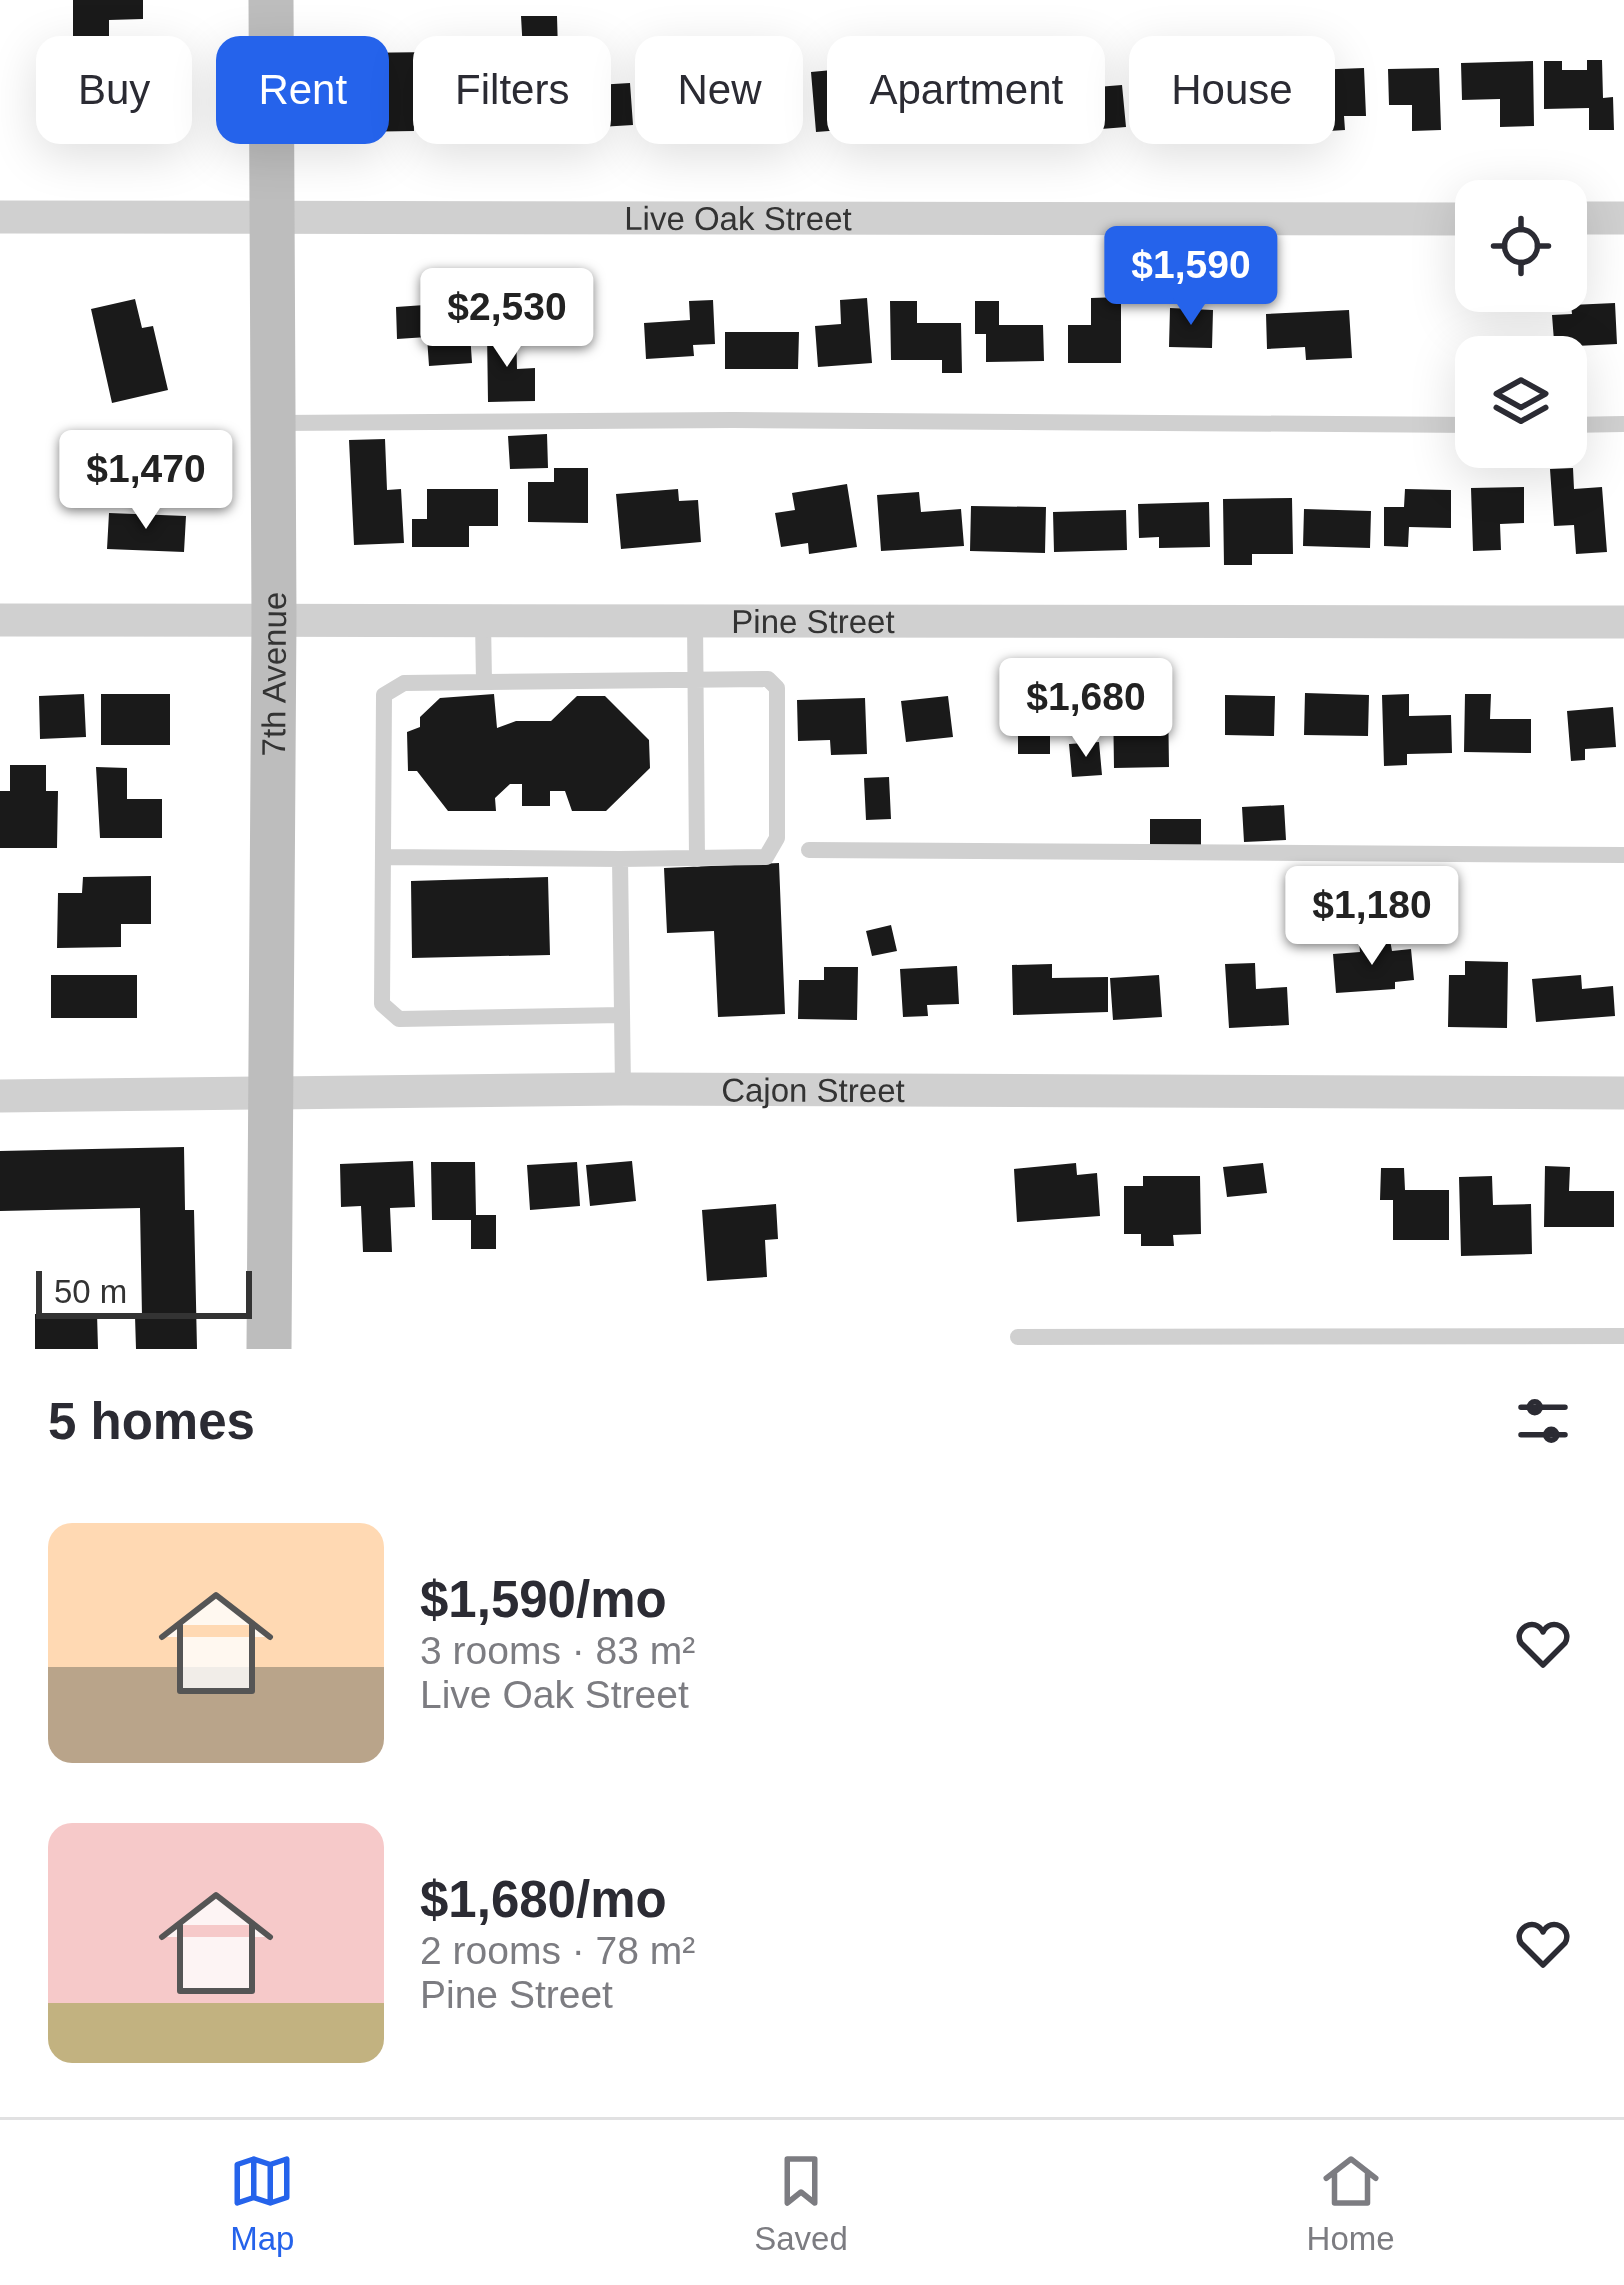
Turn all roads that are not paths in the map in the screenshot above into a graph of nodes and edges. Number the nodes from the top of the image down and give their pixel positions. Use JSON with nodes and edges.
{"nodes":[{"id":1,"x":271,"y":0,"type":"edge"},
{"id":2,"x":0,"y":217,"type":"edge"},
{"id":3,"x":1587,"y":218,"type":"edge"},
{"id":4,"x":1624,"y":218,"type":"edge"},
{"id":5,"x":1455,"y":219,"type":"edge"},
{"id":6,"x":270,"y":220,"type":"junction"},
{"id":7,"x":272,"y":423,"type":"junction"},
{"id":8,"x":1587,"y":424,"type":"edge"},
{"id":9,"x":1624,"y":424,"type":"edge"},
{"id":10,"x":1455,"y":425,"type":"edge"},
{"id":11,"x":274,"y":619,"type":"junction"},
{"id":12,"x":0,"y":620,"type":"edge"},
{"id":13,"x":483,"y":620,"type":"junction"},
{"id":14,"x":695,"y":620,"type":"junction"},
{"id":15,"x":1624,"y":622,"type":"edge"},
{"id":16,"x":695,"y":679,"type":"junction"},
{"id":17,"x":484,"y":682,"type":"junction"},
{"id":18,"x":809,"y":850,"type":"dead end"},
{"id":19,"x":1624,"y":855,"type":"edge"},
{"id":20,"x":383,"y":857,"type":"junction"},
{"id":21,"x":620,"y":859,"type":"junction"},
{"id":22,"x":697,"y":859,"type":"junction"},
{"id":23,"x":622,"y":1015,"type":"junction"},
{"id":24,"x":623,"y":1090,"type":"junction"},
{"id":25,"x":1624,"y":1093,"type":"edge"},
{"id":26,"x":273,"y":1094,"type":"junction"},
{"id":27,"x":0,"y":1096,"type":"edge"},
{"id":28,"x":1624,"y":1336,"type":"edge"},
{"id":29,"x":1018,"y":1337,"type":"dead end"},
{"id":30,"x":269,"y":1349,"type":"edge"}],
"edges":[{"from":1,"to":6,"type":"street","name":"7th Avenue"},
{"from":2,"to":6,"type":"street","name":"Live Oak Street"},
{"from":3,"to":4,"type":"street"},
{"from":5,"to":6,"type":"street","name":"Live Oak Street"},
{"from":6,"to":7,"type":"street","name":"7th Avenue"},
{"from":7,"to":10,"type":"lane"},
{"from":7,"to":11,"type":"street","name":"7th Avenue"},
{"from":8,"to":9,"type":"lane"},
{"from":11,"to":12,"type":"street","name":"Pine Street"},
{"from":11,"to":13,"type":"street","name":"Pine Street"},
{"from":11,"to":26,"type":"street","name":"7th Avenue"},
{"from":13,"to":14,"type":"street","name":"Pine Street"},
{"from":13,"to":17,"type":"lane"},
{"from":14,"to":15,"type":"street","name":"Pine Street"},
{"from":14,"to":16,"type":"lane"},
{"from":16,"to":17,"type":"lane"},
{"from":16,"to":22,"type":"lane"},
{"from":16,"to":22,"type":"lane"},
{"from":17,"to":20,"type":"lane"},
{"from":18,"to":19,"type":"lane"},
{"from":20,"to":21,"type":"lane"},
{"from":20,"to":23,"type":"lane"},
{"from":21,"to":22,"type":"lane"},
{"from":21,"to":23,"type":"lane"},
{"from":23,"to":24,"type":"lane"},
{"from":24,"to":25,"type":"street","name":"Cajon Street"},
{"from":24,"to":26,"type":"street","name":"Cajon Street"},
{"from":26,"to":27,"type":"street","name":"Cajon Street"},
{"from":26,"to":30,"type":"street","name":"7th Avenue"},
{"from":28,"to":29,"type":"lane"}]}
